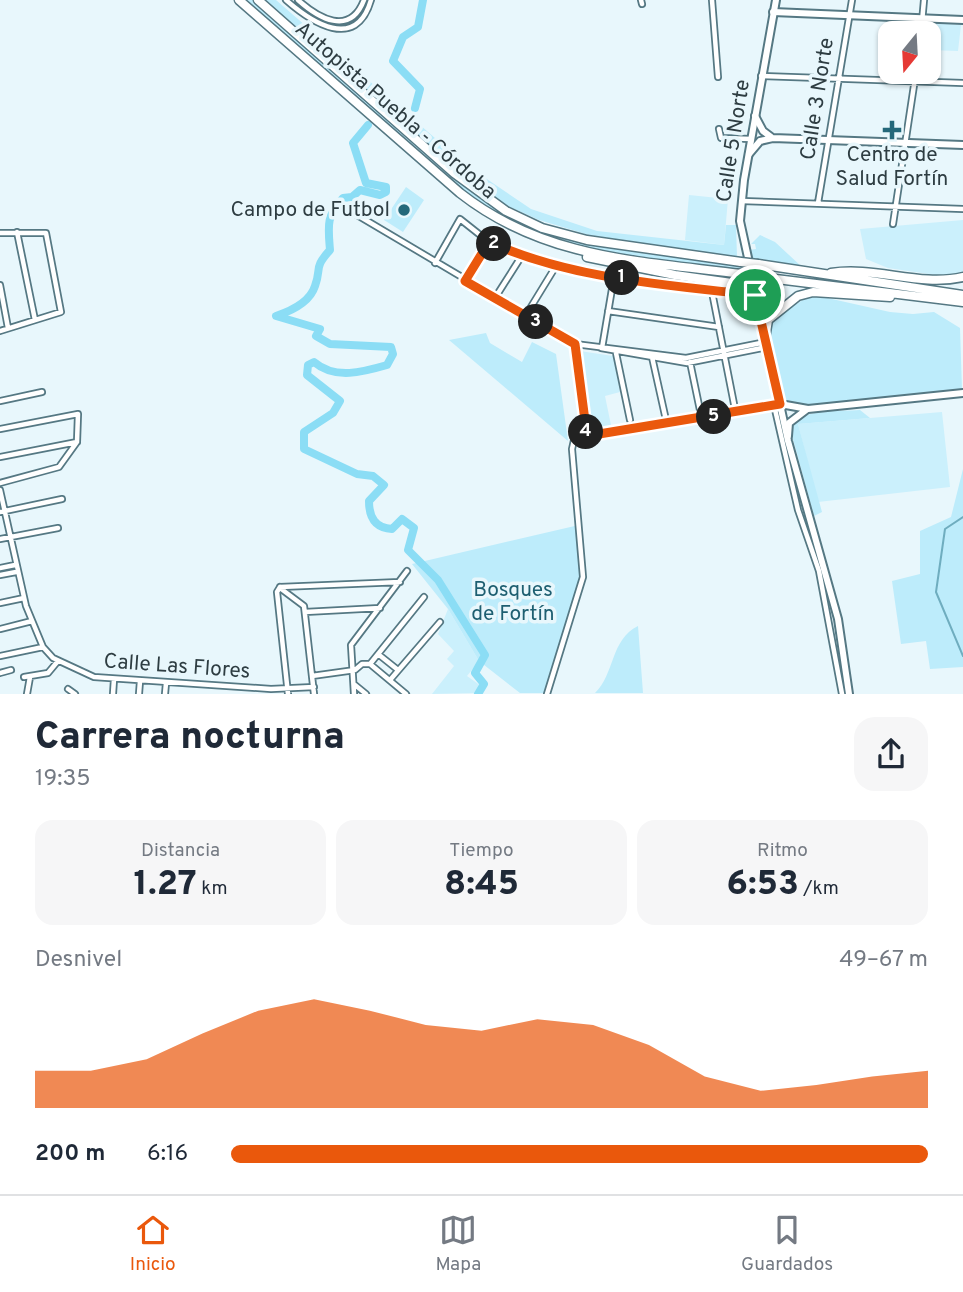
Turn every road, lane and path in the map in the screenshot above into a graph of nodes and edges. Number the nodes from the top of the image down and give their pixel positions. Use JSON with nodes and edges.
{"nodes":[{"id":1,"x":239,"y":0,"type":"edge"},
{"id":2,"x":258,"y":0,"type":"edge"},
{"id":3,"x":288,"y":0,"type":"edge"},
{"id":4,"x":298,"y":0,"type":"edge"},
{"id":5,"x":364,"y":0,"type":"edge"},
{"id":6,"x":371,"y":0,"type":"edge"},
{"id":7,"x":712,"y":0,"type":"edge"},
{"id":8,"x":776,"y":0,"type":"edge"},
{"id":9,"x":852,"y":0,"type":"edge"},
{"id":10,"x":924,"y":0,"type":"edge"},
{"id":11,"x":773,"y":12,"type":"junction"},
{"id":12,"x":848,"y":15,"type":"junction"},
{"id":13,"x":922,"y":19,"type":"junction"},
{"id":14,"x":963,"y":20,"type":"edge"},
{"id":15,"x":761,"y":76,"type":"junction"},
{"id":16,"x":719,"y":77,"type":"dead end"},
{"id":17,"x":838,"y":77,"type":"junction"},
{"id":18,"x":878,"y":79,"type":"edge"},
{"id":19,"x":942,"y":82,"type":"edge"},
{"id":20,"x":963,"y":83,"type":"edge"},
{"id":21,"x":914,"y":84,"type":"edge"},
{"id":22,"x":755,"y":116,"type":"junction"},
{"id":23,"x":719,"y":129,"type":"dead end"},
{"id":24,"x":773,"y":138,"type":"junction"},
{"id":25,"x":751,"y":139,"type":"junction"},
{"id":26,"x":828,"y":141,"type":"junction"},
{"id":27,"x":905,"y":144,"type":"junction"},
{"id":28,"x":963,"y":145,"type":"edge"},
{"id":29,"x":748,"y":156,"type":"junction"},
{"id":30,"x":741,"y":201,"type":"junction"},
{"id":31,"x":818,"y":202,"type":"junction"},
{"id":32,"x":895,"y":206,"type":"junction"},
{"id":33,"x":347,"y":209,"type":"dead end"},
{"id":34,"x":963,"y":209,"type":"edge"},
{"id":35,"x":893,"y":224,"type":"dead end"},
{"id":36,"x":17,"y":232,"type":"junction"},
{"id":37,"x":0,"y":233,"type":"edge"},
{"id":38,"x":489,"y":242,"type":"junction"},
{"id":39,"x":558,"y":246,"type":"junction"},
{"id":40,"x":522,"y":257,"type":"junction"},
{"id":41,"x":435,"y":262,"type":"junction"},
{"id":42,"x":556,"y":266,"type":"junction"},
{"id":43,"x":823,"y":274,"type":"junction"},
{"id":44,"x":614,"y":277,"type":"junction"},
{"id":45,"x":963,"y":277,"type":"edge"},
{"id":46,"x":465,"y":281,"type":"junction"},
{"id":47,"x":0,"y":285,"type":"edge"},
{"id":48,"x":712,"y":291,"type":"junction"},
{"id":49,"x":755,"y":294,"type":"junction"},
{"id":50,"x":903,"y":295,"type":"junction"},
{"id":51,"x":963,"y":295,"type":"edge"},
{"id":52,"x":495,"y":298,"type":"junction"},
{"id":53,"x":963,"y":302,"type":"edge"},
{"id":54,"x":782,"y":306,"type":"junction"},
{"id":55,"x":608,"y":311,"type":"junction"},
{"id":56,"x":526,"y":316,"type":"junction"},
{"id":57,"x":35,"y":320,"type":"junction"},
{"id":58,"x":719,"y":327,"type":"junction"},
{"id":59,"x":8,"y":328,"type":"junction"},
{"id":60,"x":0,"y":331,"type":"edge"},
{"id":61,"x":766,"y":342,"type":"junction"},
{"id":62,"x":575,"y":344,"type":"junction"},
{"id":63,"x":602,"y":348,"type":"junction"},
{"id":64,"x":615,"y":351,"type":"junction"},
{"id":65,"x":724,"y":353,"type":"junction"},
{"id":66,"x":652,"y":356,"type":"junction"},
{"id":67,"x":689,"y":360,"type":"junction"},
{"id":68,"x":42,"y":392,"type":"dead end"},
{"id":69,"x":963,"y":393,"type":"edge"},
{"id":70,"x":0,"y":401,"type":"edge"},
{"id":71,"x":734,"y":404,"type":"dead end"},
{"id":72,"x":777,"y":405,"type":"junction"},
{"id":73,"x":808,"y":409,"type":"junction"},
{"id":74,"x":630,"y":420,"type":"dead end"},
{"id":75,"x":666,"y":420,"type":"dead end"},
{"id":76,"x":702,"y":420,"type":"junction"},
{"id":77,"x":0,"y":429,"type":"edge"},
{"id":78,"x":587,"y":436,"type":"junction"},
{"id":79,"x":788,"y":441,"type":"junction"},
{"id":80,"x":78,"y":442,"type":"junction"},
{"id":81,"x":0,"y":457,"type":"edge"},
{"id":82,"x":0,"y":483,"type":"edge"},
{"id":83,"x":0,"y":490,"type":"edge"},
{"id":84,"x":62,"y":499,"type":"dead end"},
{"id":85,"x":2,"y":512,"type":"edge"},
{"id":86,"x":58,"y":528,"type":"dead end"},
{"id":87,"x":9,"y":538,"type":"junction"},
{"id":88,"x":0,"y":539,"type":"edge"},
{"id":89,"x":15,"y":565,"type":"junction"},
{"id":90,"x":0,"y":568,"type":"edge"},
{"id":91,"x":407,"y":571,"type":"dead end"},
{"id":92,"x":16,"y":572,"type":"junction"},
{"id":93,"x":0,"y":575,"type":"edge"},
{"id":94,"x":400,"y":582,"type":"junction"},
{"id":95,"x":280,"y":587,"type":"junction"},
{"id":96,"x":424,"y":597,"type":"dead end"},
{"id":97,"x":24,"y":598,"type":"junction"},
{"id":98,"x":0,"y":603,"type":"edge"},
{"id":99,"x":380,"y":608,"type":"junction"},
{"id":100,"x":305,"y":612,"type":"junction"},
{"id":101,"x":33,"y":621,"type":"junction"},
{"id":102,"x":440,"y":622,"type":"dead end"},
{"id":103,"x":0,"y":629,"type":"edge"},
{"id":104,"x":43,"y":647,"type":"junction"},
{"id":105,"x":378,"y":654,"type":"junction"},
{"id":106,"x":0,"y":656,"type":"edge"},
{"id":107,"x":58,"y":661,"type":"junction"},
{"id":108,"x":370,"y":664,"type":"junction"},
{"id":109,"x":11,"y":670,"type":"dead end"},
{"id":110,"x":355,"y":670,"type":"junction"},
{"id":111,"x":398,"y":670,"type":"junction"},
{"id":112,"x":0,"y":673,"type":"edge"},
{"id":113,"x":312,"y":676,"type":"junction"},
{"id":114,"x":114,"y":679,"type":"junction"},
{"id":115,"x":390,"y":680,"type":"junction"},
{"id":116,"x":140,"y":681,"type":"junction"},
{"id":117,"x":166,"y":683,"type":"junction"},
{"id":118,"x":355,"y":684,"type":"junction"},
{"id":119,"x":192,"y":685,"type":"junction"},
{"id":120,"x":218,"y":687,"type":"junction"},
{"id":121,"x":314,"y":687,"type":"junction"},
{"id":122,"x":68,"y":690,"type":"dead end"},
{"id":123,"x":244,"y":691,"type":"edge"},
{"id":124,"x":288,"y":691,"type":"edge"},
{"id":125,"x":27,"y":694,"type":"edge"},
{"id":126,"x":75,"y":694,"type":"edge"},
{"id":127,"x":113,"y":694,"type":"edge"},
{"id":128,"x":139,"y":694,"type":"edge"},
{"id":129,"x":165,"y":694,"type":"edge"},
{"id":130,"x":191,"y":694,"type":"edge"},
{"id":131,"x":218,"y":694,"type":"edge"},
{"id":132,"x":314,"y":694,"type":"edge"},
{"id":133,"x":354,"y":694,"type":"edge"},
{"id":134,"x":366,"y":694,"type":"edge"},
{"id":135,"x":406,"y":694,"type":"edge"},
{"id":136,"x":547,"y":694,"type":"edge"},
{"id":137,"x":842,"y":694,"type":"edge"},
{"id":138,"x":849,"y":694,"type":"edge"}],
"edges":[{"from":1,"to":39,"type":"highway","name":"Autopista Puebla - Córdoba"},
{"from":2,"to":43,"type":"highway","name":"Autopista Puebla - Córdoba","bridge":true},
{"from":3,"to":6,"type":"street"},
{"from":4,"to":5,"type":"street"},
{"from":7,"to":16,"type":"street"},
{"from":8,"to":11,"type":"main road","name":"Calle 5 Norte"},
{"from":9,"to":12,"type":"street","name":"Calle 3 Norte"},
{"from":10,"to":13,"type":"street"},
{"from":11,"to":12,"type":"main road"},
{"from":11,"to":15,"type":"main road","name":"Calle 5 Norte"},
{"from":12,"to":13,"type":"main road"},
{"from":12,"to":17,"type":"street","name":"Calle 3 Norte"},
{"from":13,"to":14,"type":"main road"},
{"from":15,"to":17,"type":"street"},
{"from":15,"to":22,"type":"main road","name":"Calle 5 Norte"},
{"from":17,"to":18,"type":"street"},
{"from":17,"to":26,"type":"street","name":"Calle 3 Norte"},
{"from":19,"to":20,"type":"street"},
{"from":21,"to":27,"type":"street"},
{"from":22,"to":24,"type":"main road"},
{"from":22,"to":25,"type":"main road","name":"Calle 5 Norte"},
{"from":23,"to":25,"type":"street"},
{"from":24,"to":26,"type":"main road"},
{"from":24,"to":29,"type":"main road"},
{"from":25,"to":29,"type":"main road","name":"Calle 5 Norte"},
{"from":26,"to":27,"type":"main road"},
{"from":26,"to":31,"type":"street","name":"Calle 3 Norte"},
{"from":27,"to":28,"type":"main road"},
{"from":27,"to":32,"type":"street"},
{"from":29,"to":30,"type":"main road","name":"Calle 5 Norte"},
{"from":30,"to":31,"type":"street"},
{"from":30,"to":49,"type":"main road","name":"Calle 5 Norte"},
{"from":31,"to":32,"type":"street"},
{"from":32,"to":34,"type":"street"},
{"from":32,"to":35,"type":"street"},
{"from":33,"to":41,"type":"street"},
{"from":36,"to":37,"type":"street"},
{"from":36,"to":57,"type":"street"},
{"from":36,"to":57,"type":"street"},
{"from":38,"to":40,"type":"street"},
{"from":38,"to":41,"type":"street"},
{"from":38,"to":46,"type":"street"},
{"from":39,"to":49,"type":"highway"},
{"from":39,"to":50,"type":"highway","name":"Autopista Puebla - Córdoba","bridge":true},
{"from":40,"to":42,"type":"street"},
{"from":40,"to":52,"type":"street"},
{"from":41,"to":46,"type":"street"},
{"from":42,"to":44,"type":"street"},
{"from":42,"to":56,"type":"street"},
{"from":43,"to":45,"type":"highway"},
{"from":43,"to":51,"type":"highway"},
{"from":44,"to":48,"type":"street"},
{"from":44,"to":55,"type":"street"},
{"from":46,"to":52,"type":"street"},
{"from":47,"to":59,"type":"street"},
{"from":48,"to":49,"type":"street"},
{"from":48,"to":58,"type":"street"},
{"from":49,"to":54,"type":"highway"},
{"from":49,"to":61,"type":"main road","name":"Calle 5 Norte"},
{"from":50,"to":53,"type":"highway"},
{"from":50,"to":54,"type":"highway"},
{"from":52,"to":56,"type":"street"},
{"from":54,"to":61,"type":"highway"},
{"from":55,"to":58,"type":"street"},
{"from":55,"to":63,"type":"street"},
{"from":56,"to":62,"type":"street"},
{"from":57,"to":59,"type":"street"},
{"from":58,"to":65,"type":"street"},
{"from":59,"to":60,"type":"street"},
{"from":61,"to":65,"type":"street"},
{"from":61,"to":72,"type":"main road","name":"Calle 5 Norte"},
{"from":62,"to":63,"type":"street"},
{"from":62,"to":78,"type":"street"},
{"from":63,"to":64,"type":"street"},
{"from":64,"to":66,"type":"street"},
{"from":64,"to":74,"type":"street"},
{"from":65,"to":67,"type":"street"},
{"from":65,"to":71,"type":"street"},
{"from":66,"to":67,"type":"street"},
{"from":66,"to":75,"type":"street"},
{"from":67,"to":76,"type":"street"},
{"from":68,"to":70,"type":"street"},
{"from":69,"to":73,"type":"main road"},
{"from":72,"to":73,"type":"main road"},
{"from":72,"to":76,"type":"street"},
{"from":72,"to":79,"type":"main road","name":"Calle 5 Norte"},
{"from":72,"to":137,"type":"street"},
{"from":73,"to":79,"type":"main road"},
{"from":76,"to":78,"type":"street"},
{"from":77,"to":80,"type":"street"},
{"from":78,"to":136,"type":"street"},
{"from":79,"to":138,"type":"main road","name":"Calle 5 Norte"},
{"from":80,"to":81,"type":"street"},
{"from":80,"to":82,"type":"street"},
{"from":83,"to":85,"type":"street","name":"Calle Las Flores"},
{"from":84,"to":85,"type":"street"},
{"from":85,"to":87,"type":"street","name":"Calle Las Flores"},
{"from":86,"to":87,"type":"street"},
{"from":87,"to":88,"type":"street"},
{"from":87,"to":89,"type":"street","name":"Calle Las Flores"},
{"from":89,"to":90,"type":"street"},
{"from":89,"to":92,"type":"street","name":"Calle Las Flores"},
{"from":91,"to":94,"type":"street"},
{"from":92,"to":93,"type":"street"},
{"from":92,"to":97,"type":"street","name":"Calle Las Flores"},
{"from":94,"to":95,"type":"street"},
{"from":94,"to":99,"type":"street"},
{"from":95,"to":100,"type":"street"},
{"from":95,"to":124,"type":"street"},
{"from":96,"to":105,"type":"street"},
{"from":97,"to":98,"type":"street"},
{"from":97,"to":101,"type":"street","name":"Calle Las Flores"},
{"from":99,"to":100,"type":"street"},
{"from":99,"to":110,"type":"street"},
{"from":100,"to":113,"type":"street"},
{"from":101,"to":103,"type":"street"},
{"from":101,"to":104,"type":"street","name":"Calle Las Flores"},
{"from":102,"to":111,"type":"street"},
{"from":104,"to":106,"type":"street"},
{"from":104,"to":107,"type":"street","name":"Calle Las Flores"},
{"from":105,"to":108,"type":"street"},
{"from":105,"to":111,"type":"street"},
{"from":107,"to":114,"type":"street","name":"Calle Las Flores"},
{"from":107,"to":125,"type":"street"},
{"from":108,"to":110,"type":"street"},
{"from":108,"to":115,"type":"street"},
{"from":109,"to":112,"type":"street"},
{"from":110,"to":113,"type":"street"},
{"from":110,"to":118,"type":"street"},
{"from":111,"to":115,"type":"street"},
{"from":113,"to":121,"type":"street"},
{"from":114,"to":116,"type":"street","name":"Calle Las Flores"},
{"from":114,"to":127,"type":"street"},
{"from":115,"to":135,"type":"street"},
{"from":116,"to":117,"type":"street","name":"Calle Las Flores"},
{"from":116,"to":128,"type":"street"},
{"from":117,"to":119,"type":"street","name":"Calle Las Flores"},
{"from":117,"to":129,"type":"street"},
{"from":118,"to":133,"type":"street"},
{"from":118,"to":134,"type":"street"},
{"from":119,"to":120,"type":"street","name":"Calle Las Flores"},
{"from":119,"to":130,"type":"street"},
{"from":120,"to":123,"type":"street","name":"Calle Las Flores"},
{"from":120,"to":131,"type":"street"},
{"from":121,"to":124,"type":"street","name":"Calle Las Flores"},
{"from":121,"to":132,"type":"street"},
{"from":122,"to":126,"type":"street"},
{"from":123,"to":124,"type":"street","name":"Calle Las Flores"}]}
